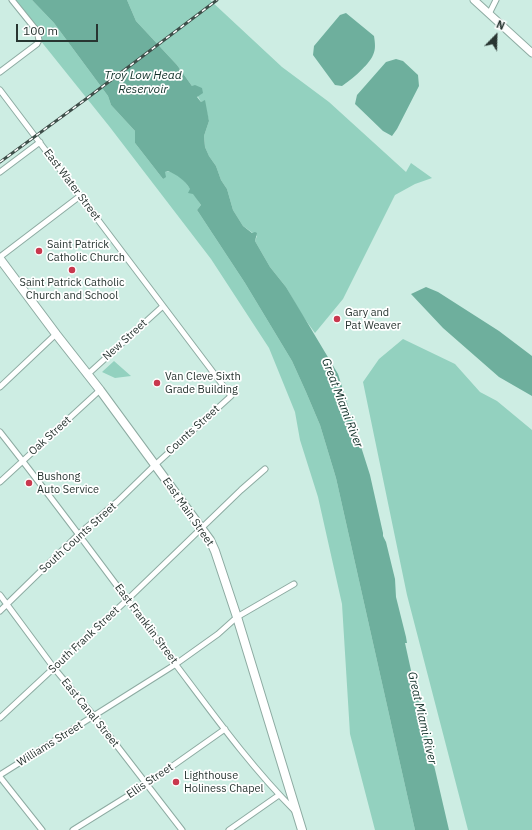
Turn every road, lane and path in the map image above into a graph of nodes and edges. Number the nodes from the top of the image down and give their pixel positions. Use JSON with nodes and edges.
{"nodes":[{"id":1,"x":12,"y":0,"type":"edge"},
{"id":2,"x":474,"y":0,"type":"edge"},
{"id":3,"x":496,"y":0,"type":"edge"},
{"id":4,"x":489,"y":14,"type":"junction"},
{"id":5,"x":532,"y":53,"type":"edge"},
{"id":6,"x":0,"y":72,"type":"edge"},
{"id":7,"x":0,"y":90,"type":"edge"},
{"id":8,"x":40,"y":142,"type":"junction"},
{"id":9,"x":0,"y":172,"type":"edge"},
{"id":10,"x":80,"y":196,"type":"junction"},
{"id":11,"x":0,"y":258,"type":"edge"},
{"id":12,"x":163,"y":306,"type":"junction"},
{"id":13,"x":56,"y":334,"type":"junction"},
{"id":14,"x":88,"y":375,"type":"junction"},
{"id":15,"x":0,"y":386,"type":"edge"},
{"id":16,"x":100,"y":390,"type":"junction"},
{"id":17,"x":230,"y":396,"type":"joint"},
{"id":18,"x":0,"y":432,"type":"edge"},
{"id":19,"x":23,"y":460,"type":"junction"},
{"id":20,"x":155,"y":465,"type":"junction"},
{"id":21,"x":265,"y":469,"type":"dead end"},
{"id":22,"x":0,"y":482,"type":"edge"},
{"id":23,"x":202,"y":528,"type":"junction"},
{"id":24,"x":80,"y":533,"type":"junction"},
{"id":25,"x":294,"y":584,"type":"dead end"},
{"id":26,"x":0,"y":595,"type":"edge"},
{"id":27,"x":128,"y":600,"type":"junction"},
{"id":28,"x":8,"y":604,"type":"junction"},
{"id":29,"x":0,"y":611,"type":"edge"},
{"id":30,"x":237,"y":618,"type":"junction"},
{"id":31,"x":176,"y":664,"type":"junction"},
{"id":32,"x":54,"y":668,"type":"junction"},
{"id":33,"x":94,"y":716,"type":"junction"},
{"id":34,"x":0,"y":718,"type":"edge"},
{"id":35,"x":225,"y":729,"type":"junction"},
{"id":36,"x":0,"y":776,"type":"edge"},
{"id":37,"x":147,"y":784,"type":"junction"},
{"id":38,"x":279,"y":795,"type":"junction"},
{"id":39,"x":297,"y":813,"type":"junction"},
{"id":40,"x":42,"y":830,"type":"edge"},
{"id":41,"x":73,"y":830,"type":"edge"},
{"id":42,"x":182,"y":830,"type":"edge"},
{"id":43,"x":229,"y":830,"type":"edge"},
{"id":44,"x":302,"y":830,"type":"edge"}],
"edges":[{"from":1,"to":6,"type":"street"},
{"from":2,"to":4,"type":"main road"},
{"from":3,"to":4,"type":"street"},
{"from":4,"to":5,"type":"main road"},
{"from":7,"to":8,"type":"street","name":"East Water Street"},
{"from":8,"to":9,"type":"street"},
{"from":8,"to":10,"type":"street","name":"East Water Street"},
{"from":10,"to":11,"type":"street"},
{"from":10,"to":12,"type":"street","name":"East Water Street"},
{"from":11,"to":13,"type":"main road","name":"East Main Street"},
{"from":12,"to":14,"type":"street","name":"New Street"},
{"from":12,"to":17,"type":"street","name":"East Water Street"},
{"from":13,"to":14,"type":"main road","name":"East Main Street"},
{"from":13,"to":15,"type":"street"},
{"from":14,"to":16,"type":"main road","name":"East Main Street"},
{"from":16,"to":19,"type":"street","name":"Oak Street"},
{"from":16,"to":20,"type":"main road","name":"East Main Street"},
{"from":17,"to":20,"type":"street","name":"Counts Street"},
{"from":18,"to":19,"type":"street","name":"East Franklin Street"},
{"from":19,"to":22,"type":"street","name":"Oak Street"},
{"from":19,"to":24,"type":"street","name":"East Franklin Street"},
{"from":20,"to":23,"type":"main road","name":"East Main Street"},
{"from":20,"to":24,"type":"street","name":"South Counts Street"},
{"from":21,"to":23,"type":"street","name":"South Frank Street"},
{"from":23,"to":27,"type":"street","name":"South Frank Street"},
{"from":23,"to":30,"type":"main road","name":"East Main Street"},
{"from":24,"to":27,"type":"street","name":"East Franklin Street"},
{"from":24,"to":28,"type":"street","name":"South Counts Street"},
{"from":25,"to":30,"type":"street","name":"Williams Street"},
{"from":26,"to":28,"type":"street","name":"East Canal Street"},
{"from":27,"to":31,"type":"street","name":"East Franklin Street"},
{"from":27,"to":32,"type":"street","name":"South Frank Street"},
{"from":28,"to":29,"type":"street","name":"South Counts Street"},
{"from":28,"to":32,"type":"street","name":"East Canal Street"},
{"from":30,"to":31,"type":"street","name":"Williams Street"},
{"from":30,"to":39,"type":"main road","name":"East Main Street"},
{"from":31,"to":33,"type":"street","name":"Williams Street"},
{"from":31,"to":35,"type":"street","name":"East Franklin Street"},
{"from":32,"to":33,"type":"street","name":"East Canal Street"},
{"from":32,"to":34,"type":"street","name":"South Frank Street"},
{"from":33,"to":36,"type":"street","name":"Williams Street"},
{"from":33,"to":37,"type":"street","name":"East Canal Street"},
{"from":35,"to":37,"type":"street","name":"Ellis Street"},
{"from":35,"to":38,"type":"street","name":"East Franklin Street"},
{"from":36,"to":40,"type":"street"},
{"from":37,"to":41,"type":"street","name":"Ellis Street"},
{"from":37,"to":42,"type":"street","name":"East Canal Street"},
{"from":38,"to":39,"type":"street","name":"East Franklin Street"},
{"from":38,"to":43,"type":"street"},
{"from":39,"to":44,"type":"main road","name":"East Main Street"}]}
